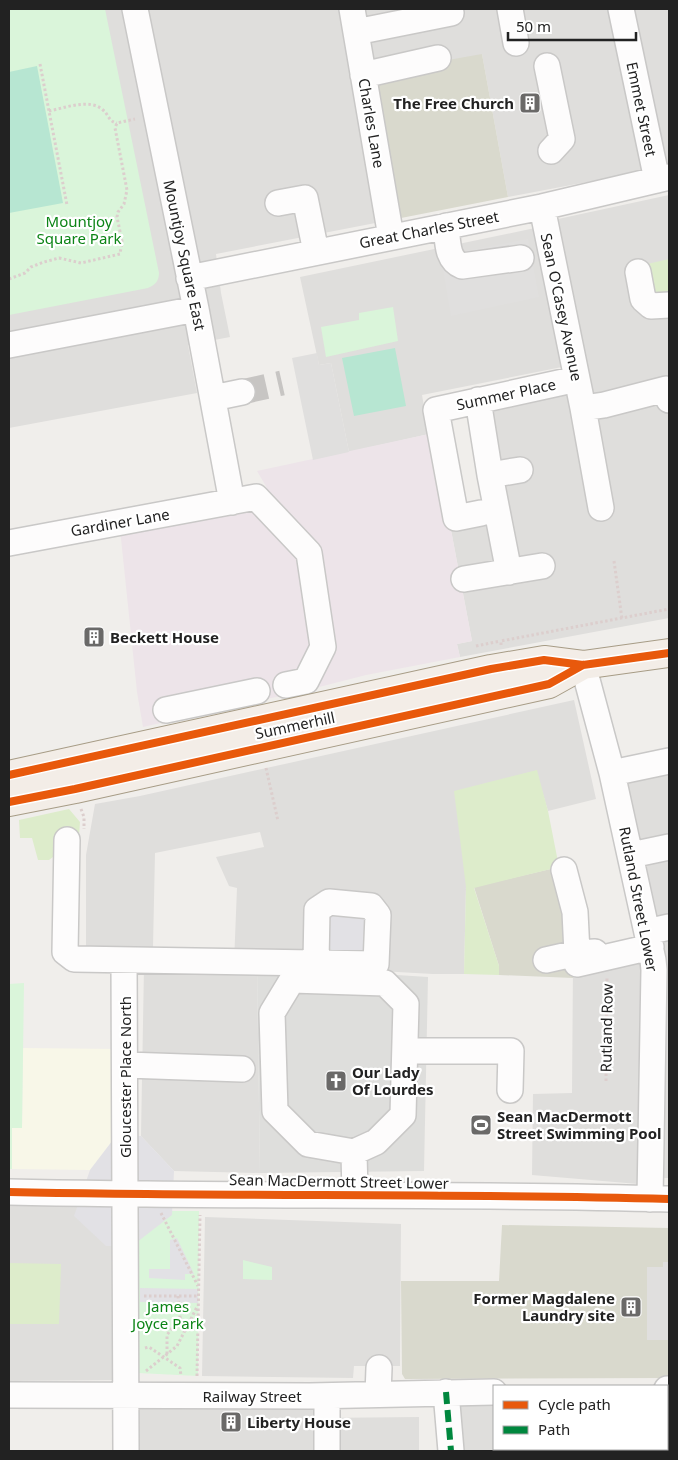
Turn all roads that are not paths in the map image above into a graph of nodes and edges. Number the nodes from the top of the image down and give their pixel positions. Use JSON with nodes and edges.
{"nodes":[{"id":1,"x":135,"y":9,"type":"edge"},
{"id":2,"x":510,"y":9,"type":"edge"},
{"id":3,"x":621,"y":9,"type":"edge"},
{"id":4,"x":451,"y":13,"type":"dead end"},
{"id":5,"x":354,"y":20,"type":"edge"},
{"id":6,"x":516,"y":43,"type":"dead end"},
{"id":7,"x":438,"y":58,"type":"dead end"},
{"id":8,"x":547,"y":66,"type":"dead end"},
{"id":9,"x":364,"y":75,"type":"junction"},
{"id":10,"x":551,"y":151,"type":"dead end"},
{"id":11,"x":663,"y":179,"type":"edge"},
{"id":12,"x":278,"y":204,"type":"dead end"},
{"id":13,"x":542,"y":207,"type":"junction"},
{"id":14,"x":446,"y":226,"type":"junction"},
{"id":15,"x":391,"y":237,"type":"junction"},
{"id":16,"x":316,"y":252,"type":"junction"},
{"id":17,"x":521,"y":258,"type":"dead end"},
{"id":18,"x":638,"y":272,"type":"dead end"},
{"id":19,"x":189,"y":278,"type":"junction"},
{"id":20,"x":669,"y":305,"type":"edge"},
{"id":21,"x":196,"y":309,"type":"junction"},
{"id":22,"x":9,"y":345,"type":"edge"},
{"id":23,"x":577,"y":379,"type":"junction"},
{"id":24,"x":242,"y":392,"type":"tunnel mouth"},
{"id":25,"x":667,"y":394,"type":"edge"},
{"id":26,"x":213,"y":398,"type":"junction"},
{"id":27,"x":478,"y":400,"type":"junction"},
{"id":28,"x":583,"y":408,"type":"junction"},
{"id":29,"x":520,"y":470,"type":"dead end"},
{"id":30,"x":490,"y":476,"type":"junction"},
{"id":31,"x":232,"y":502,"type":"junction"},
{"id":32,"x":601,"y":508,"type":"dead end"},
{"id":33,"x":481,"y":513,"type":"dead end"},
{"id":34,"x":9,"y":543,"type":"edge"},
{"id":35,"x":540,"y":567,"type":"dead end"},
{"id":36,"x":509,"y":572,"type":"junction"},
{"id":37,"x":464,"y":579,"type":"dead end"},
{"id":38,"x":669,"y":653,"type":"edge"},
{"id":39,"x":583,"y":665,"type":"junction"},
{"id":40,"x":286,"y":684,"type":"dead end"},
{"id":41,"x":257,"y":691,"type":"dead end"},
{"id":42,"x":166,"y":710,"type":"dead end"},
{"id":43,"x":669,"y":761,"type":"edge"},
{"id":44,"x":612,"y":773,"type":"junction"},
{"id":45,"x":9,"y":775,"type":"edge"},
{"id":46,"x":9,"y":802,"type":"edge"},
{"id":47,"x":76,"y":836,"type":"road end"},
{"id":48,"x":669,"y":847,"type":"edge"},
{"id":49,"x":631,"y":855,"type":"junction"},
{"id":50,"x":564,"y":870,"type":"dead end"},
{"id":51,"x":656,"y":935,"type":"edge"},
{"id":52,"x":124,"y":960,"type":"junction"},
{"id":53,"x":546,"y":960,"type":"dead end"},
{"id":54,"x":316,"y":962,"type":"dead end"},
{"id":55,"x":589,"y":963,"type":"junction"},
{"id":56,"x":405,"y":1051,"type":"junction"},
{"id":57,"x":126,"y":1065,"type":"junction"},
{"id":58,"x":242,"y":1069,"type":"dead end"},
{"id":59,"x":510,"y":1090,"type":"dead end"},
{"id":60,"x":354,"y":1152,"type":"junction"},
{"id":61,"x":9,"y":1192,"type":"edge"},
{"id":62,"x":126,"y":1195,"type":"junction"},
{"id":63,"x":355,"y":1195,"type":"junction"},
{"id":64,"x":660,"y":1199,"type":"edge"},
{"id":65,"x":379,"y":1368,"type":"dead end"},
{"id":66,"x":446,"y":1392,"type":"junction"},
{"id":67,"x":493,"y":1392,"type":"edge"},
{"id":68,"x":378,"y":1394,"type":"junction"},
{"id":69,"x":9,"y":1395,"type":"edge"},
{"id":70,"x":127,"y":1395,"type":"junction"},
{"id":71,"x":327,"y":1396,"type":"junction"},
{"id":72,"x":126,"y":1451,"type":"edge"},
{"id":73,"x":327,"y":1451,"type":"edge"},
{"id":74,"x":451,"y":1451,"type":"edge"}],
"edges":[{"from":1,"to":19,"type":"street","name":"Mountjoy Square East"},
{"from":2,"to":6,"type":"street"},
{"from":3,"to":11,"type":"street","name":"Emmet Street"},
{"from":4,"to":5,"type":"street"},
{"from":5,"to":9,"type":"street","name":"Charles Lane"},
{"from":7,"to":9,"type":"street"},
{"from":8,"to":10,"type":"street"},
{"from":9,"to":15,"type":"street","name":"Charles Lane"},
{"from":11,"to":13,"type":"street","name":"Great Charles Street"},
{"from":12,"to":16,"type":"street"},
{"from":13,"to":14,"type":"street","name":"Great Charles Street"},
{"from":13,"to":23,"type":"street","name":"Sean O'Casey Avenue"},
{"from":14,"to":15,"type":"street","name":"Great Charles Street"},
{"from":14,"to":17,"type":"street"},
{"from":15,"to":16,"type":"street","name":"Great Charles Street"},
{"from":16,"to":19,"type":"street","name":"Great Charles Street"},
{"from":18,"to":20,"type":"street"},
{"from":19,"to":21,"type":"street","name":"Mountjoy Square East"},
{"from":21,"to":22,"type":"street"},
{"from":21,"to":26,"type":"street","name":"Mountjoy Square East"},
{"from":23,"to":27,"type":"street","name":"Summer Place"},
{"from":23,"to":28,"type":"street","name":"Sean O'Casey Avenue"},
{"from":24,"to":26,"type":"street"},
{"from":25,"to":28,"type":"street"},
{"from":26,"to":31,"type":"street","name":"Mountjoy Square East"},
{"from":27,"to":30,"type":"street"},
{"from":27,"to":33,"type":"street","name":"Summer Place"},
{"from":28,"to":32,"type":"street","name":"Sean O'Casey Avenue"},
{"from":29,"to":30,"type":"street"},
{"from":30,"to":36,"type":"street"},
{"from":31,"to":34,"type":"street","name":"Gardiner Lane"},
{"from":31,"to":40,"type":"street","name":"Gardiner Lane"},
{"from":35,"to":36,"type":"street"},
{"from":36,"to":37,"type":"street"},
{"from":38,"to":39,"type":"main road","name":"Summerhill"},
{"from":39,"to":44,"type":"street","name":"Rutland Street Lower"},
{"from":39,"to":45,"type":"main road","name":"Summerhill"},
{"from":39,"to":46,"type":"main road","name":"Summerhill"},
{"from":41,"to":42,"type":"street"},
{"from":43,"to":44,"type":"street"},
{"from":44,"to":49,"type":"street","name":"Rutland Street Lower"},
{"from":47,"to":52,"type":"street"},
{"from":48,"to":49,"type":"street"},
{"from":49,"to":51,"type":"street","name":"Rutland Street Lower"},
{"from":50,"to":55,"type":"street"},
{"from":51,"to":55,"type":"street"},
{"from":51,"to":64,"type":"street","name":"Rutland Street Lower"},
{"from":52,"to":54,"type":"street"},
{"from":52,"to":57,"type":"street","name":"Gloucester Place North"},
{"from":53,"to":55,"type":"street"},
{"from":56,"to":59,"type":"street"},
{"from":56,"to":60,"type":"street"},
{"from":56,"to":60,"type":"street"},
{"from":57,"to":58,"type":"street"},
{"from":57,"to":62,"type":"street","name":"Gloucester Place North"},
{"from":60,"to":63,"type":"street"},
{"from":61,"to":62,"type":"street","name":"Sean MacDermott Street Lower"},
{"from":62,"to":63,"type":"street","name":"Sean MacDermott Street Lower"},
{"from":62,"to":70,"type":"street","name":"Gloucester Place North"},
{"from":63,"to":64,"type":"street","name":"Sean MacDermott Street Lower"},
{"from":65,"to":68,"type":"street"},
{"from":66,"to":67,"type":"street","name":"Railway Street"},
{"from":66,"to":68,"type":"street","name":"Railway Street"},
{"from":66,"to":74,"type":"street"},
{"from":68,"to":71,"type":"street","name":"Railway Street"},
{"from":69,"to":70,"type":"street","name":"Railway Street"},
{"from":70,"to":71,"type":"street","name":"Railway Street"},
{"from":70,"to":72,"type":"street","name":"Gloucester Place North"},
{"from":71,"to":73,"type":"street"}]}
